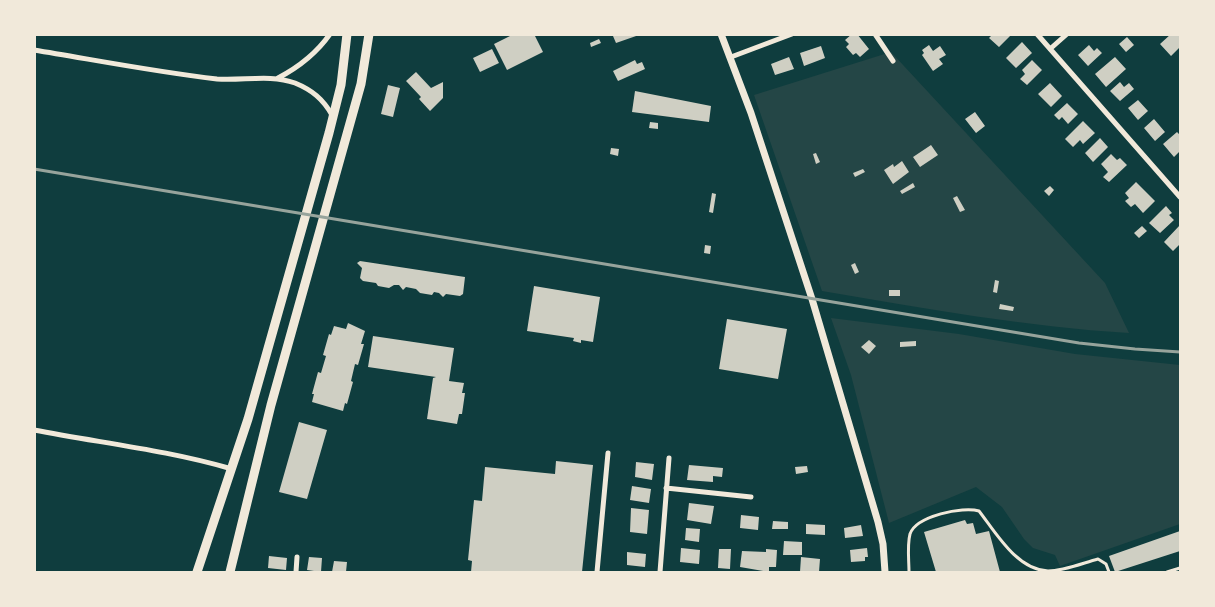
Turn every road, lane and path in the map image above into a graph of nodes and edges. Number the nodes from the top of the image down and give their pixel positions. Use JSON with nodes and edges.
{"nodes":[{"id":1,"x":330,"y":34,"type":"edge"},
{"id":2,"x":347,"y":34,"type":"edge"},
{"id":3,"x":369,"y":34,"type":"edge"},
{"id":4,"x":721,"y":34,"type":"edge"},
{"id":5,"x":792,"y":34,"type":"edge"},
{"id":6,"x":875,"y":34,"type":"edge"},
{"id":7,"x":1037,"y":34,"type":"edge"},
{"id":8,"x":1067,"y":34,"type":"edge"},
{"id":9,"x":1050,"y":49,"type":"junction"},
{"id":10,"x":34,"y":50,"type":"edge"},
{"id":11,"x":731,"y":57,"type":"junction"},
{"id":12,"x":893,"y":61,"type":"dead end"},
{"id":13,"x":278,"y":78,"type":"junction"},
{"id":14,"x":333,"y":116,"type":"junction"},
{"id":15,"x":1180,"y":196,"type":"edge"},
{"id":16,"x":34,"y":430,"type":"edge"},
{"id":17,"x":608,"y":453,"type":"dead end"},
{"id":18,"x":669,"y":458,"type":"dead end"},
{"id":19,"x":232,"y":469,"type":"junction"},
{"id":20,"x":666,"y":488,"type":"junction"},
{"id":21,"x":751,"y":497,"type":"dead end"},
{"id":22,"x":297,"y":557,"type":"dead end"},
{"id":23,"x":1180,"y":568,"type":"edge"},
{"id":24,"x":197,"y":573,"type":"edge"},
{"id":25,"x":230,"y":573,"type":"edge"},
{"id":26,"x":296,"y":573,"type":"edge"},
{"id":27,"x":597,"y":573,"type":"edge"},
{"id":28,"x":660,"y":573,"type":"edge"},
{"id":29,"x":885,"y":573,"type":"edge"},
{"id":30,"x":909,"y":573,"type":"edge"},
{"id":31,"x":1109,"y":573,"type":"edge"},
{"id":32,"x":1167,"y":573,"type":"edge"}],
"edges":[{"from":1,"to":13,"type":"street"},
{"from":2,"to":14,"type":"highway"},
{"from":3,"to":25,"type":"highway"},
{"from":4,"to":11,"type":"street"},
{"from":5,"to":11,"type":"street"},
{"from":6,"to":12,"type":"street"},
{"from":7,"to":9,"type":"street"},
{"from":8,"to":9,"type":"street"},
{"from":9,"to":15,"type":"street"},
{"from":10,"to":13,"type":"street"},
{"from":11,"to":29,"type":"street"},
{"from":13,"to":14,"type":"street"},
{"from":14,"to":19,"type":"highway"},
{"from":16,"to":19,"type":"street"},
{"from":17,"to":27,"type":"street"},
{"from":18,"to":20,"type":"street"},
{"from":19,"to":24,"type":"highway"},
{"from":20,"to":21,"type":"street"},
{"from":20,"to":28,"type":"street"},
{"from":22,"to":26,"type":"street"},
{"from":23,"to":32,"type":"lane"},
{"from":30,"to":31,"type":"lane"}]}
